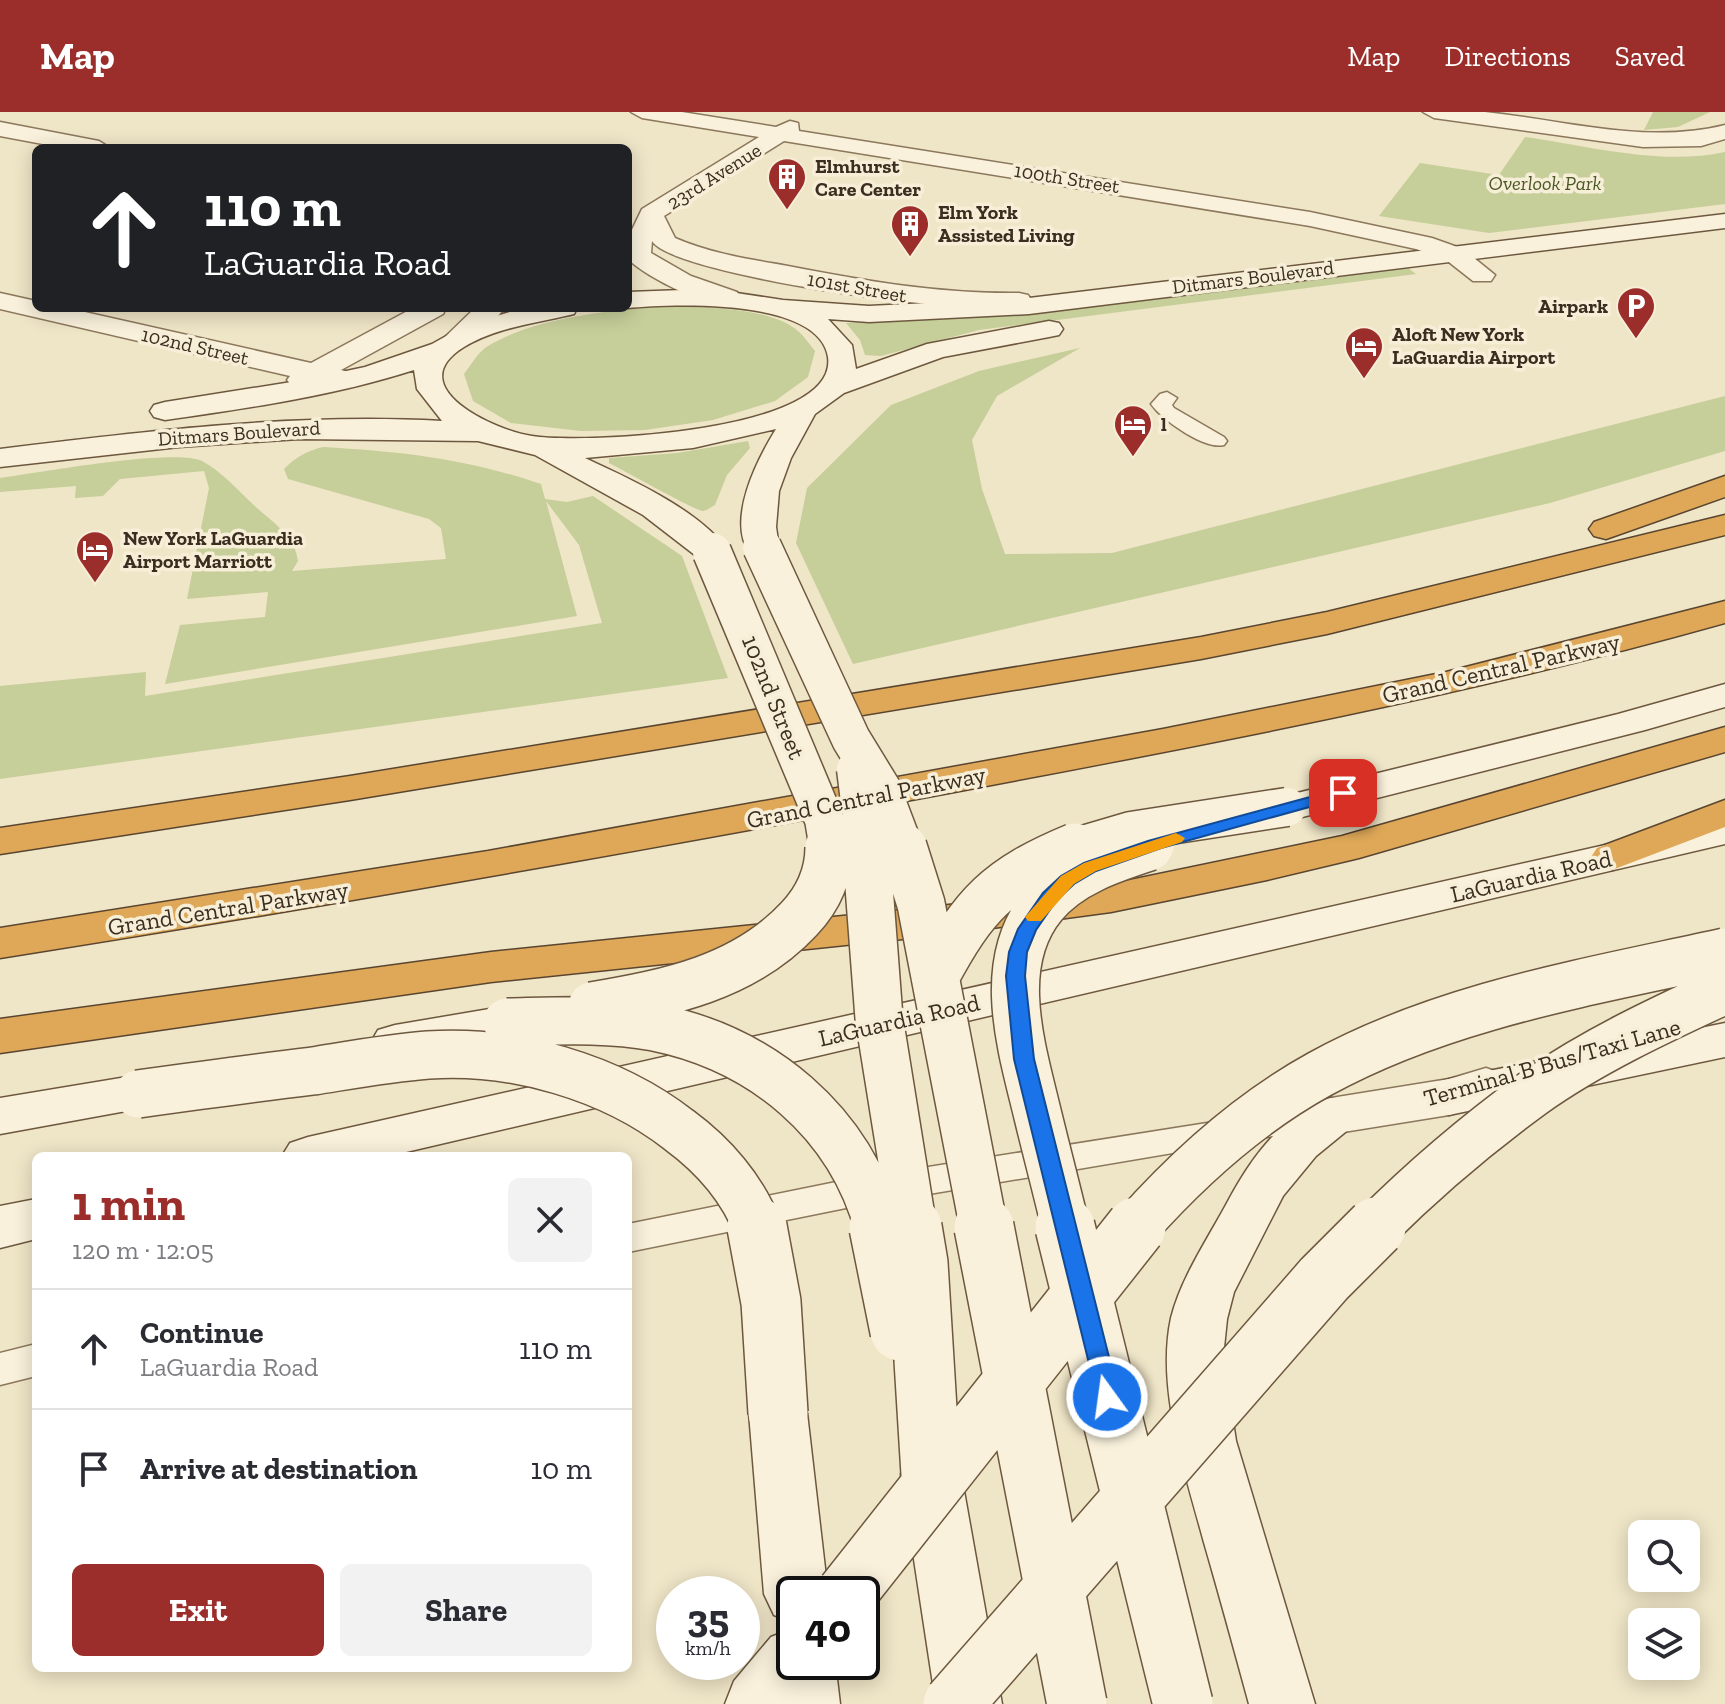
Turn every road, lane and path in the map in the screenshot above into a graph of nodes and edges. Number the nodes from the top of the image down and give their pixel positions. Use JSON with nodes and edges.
{"nodes":[{"id":1,"x":642,"y":112,"type":"edge"},
{"id":2,"x":1434,"y":112,"type":"edge"},
{"id":3,"x":806,"y":118,"type":"dead end"},
{"id":4,"x":780,"y":123,"type":"edge"},
{"id":5,"x":0,"y":129,"type":"edge"},
{"id":6,"x":750,"y":129,"type":"junction"},
{"id":7,"x":1725,"y":132,"type":"edge"},
{"id":8,"x":78,"y":144,"type":"edge"},
{"id":9,"x":646,"y":204,"type":"junction"},
{"id":10,"x":1725,"y":221,"type":"edge"},
{"id":11,"x":1725,"y":244,"type":"edge"},
{"id":12,"x":1454,"y":254,"type":"junction"},
{"id":13,"x":1482,"y":275,"type":"junction"},
{"id":14,"x":1085,"y":297,"type":"junction"},
{"id":15,"x":728,"y":298,"type":"junction"},
{"id":16,"x":632,"y":300,"type":"edge"},
{"id":17,"x":0,"y":301,"type":"edge"},
{"id":18,"x":32,"y":308,"type":"edge"},
{"id":19,"x":779,"y":308,"type":"junction"},
{"id":20,"x":48,"y":312,"type":"edge"},
{"id":21,"x":426,"y":312,"type":"edge"},
{"id":22,"x":486,"y":312,"type":"edge"},
{"id":23,"x":545,"y":312,"type":"edge"},
{"id":24,"x":449,"y":344,"type":"junction"},
{"id":25,"x":315,"y":373,"type":"junction"},
{"id":26,"x":343,"y":379,"type":"junction"},
{"id":27,"x":835,"y":386,"type":"junction"},
{"id":28,"x":285,"y":390,"type":"junction"},
{"id":29,"x":1167,"y":398,"type":"dead end"},
{"id":30,"x":803,"y":409,"type":"junction"},
{"id":31,"x":0,"y":432,"type":"edge"},
{"id":32,"x":479,"y":432,"type":"junction"},
{"id":33,"x":1217,"y":441,"type":"dead end"},
{"id":34,"x":535,"y":446,"type":"junction"},
{"id":35,"x":0,"y":458,"type":"edge"},
{"id":36,"x":1725,"y":486,"type":"edge"},
{"id":37,"x":1725,"y":525,"type":"edge"},
{"id":38,"x":1725,"y":612,"type":"edge"},
{"id":39,"x":1327,"y":623,"type":"junction"},
{"id":40,"x":1714,"y":698,"type":"edge"},
{"id":41,"x":851,"y":739,"type":"junction"},
{"id":42,"x":1725,"y":739,"type":"edge"},
{"id":43,"x":1287,"y":807,"type":"junction"},
{"id":44,"x":1725,"y":812,"type":"edge"},
{"id":45,"x":1725,"y":831,"type":"edge"},
{"id":46,"x":0,"y":841,"type":"edge"},
{"id":47,"x":1612,"y":857,"type":"junction"},
{"id":48,"x":0,"y":943,"type":"edge"},
{"id":49,"x":1725,"y":952,"type":"edge"},
{"id":50,"x":935,"y":977,"type":"junction"},
{"id":51,"x":1725,"y":990,"type":"edge"},
{"id":52,"x":1725,"y":1011,"type":"edge"},
{"id":53,"x":507,"y":1022,"type":"junction"},
{"id":54,"x":0,"y":1036,"type":"edge"},
{"id":55,"x":1725,"y":1040,"type":"edge"},
{"id":56,"x":138,"y":1094,"type":"junction"},
{"id":57,"x":1449,"y":1097,"type":"junction"},
{"id":58,"x":0,"y":1116,"type":"edge"},
{"id":59,"x":1331,"y":1116,"type":"junction"},
{"id":60,"x":325,"y":1152,"type":"edge"},
{"id":61,"x":32,"y":1206,"type":"edge"},
{"id":62,"x":0,"y":1211,"type":"edge"},
{"id":63,"x":32,"y":1220,"type":"edge"},
{"id":64,"x":0,"y":1227,"type":"edge"},
{"id":65,"x":632,"y":1237,"type":"edge"},
{"id":66,"x":32,"y":1361,"type":"edge"},
{"id":67,"x":0,"y":1369,"type":"edge"},
{"id":68,"x":931,"y":1474,"type":"junction"},
{"id":69,"x":794,"y":1576,"type":"edge"},
{"id":70,"x":860,"y":1576,"type":"edge"},
{"id":71,"x":777,"y":1680,"type":"edge"},
{"id":72,"x":804,"y":1680,"type":"edge"},
{"id":73,"x":758,"y":1704,"type":"edge"},
{"id":74,"x":807,"y":1704,"type":"edge"},
{"id":75,"x":953,"y":1704,"type":"edge"},
{"id":76,"x":969,"y":1704,"type":"edge"},
{"id":77,"x":1077,"y":1704,"type":"edge"},
{"id":78,"x":1183,"y":1704,"type":"edge"},
{"id":79,"x":1282,"y":1704,"type":"edge"}],
"edges":[{"from":1,"to":6,"type":"street","name":"100th Street"},
{"from":2,"to":7,"type":"street"},
{"from":3,"to":4,"type":"street","name":"23rd Avenue"},
{"from":4,"to":6,"type":"street","name":"100th Street"},
{"from":4,"to":9,"type":"street","name":"23rd Avenue"},
{"from":4,"to":12,"type":"street","name":"100th Street"},
{"from":5,"to":8,"type":"street"},
{"from":6,"to":9,"type":"street","name":"23rd Avenue"},
{"from":9,"to":14,"type":"street","name":"101st Street"},
{"from":9,"to":15,"type":"street","name":"23rd Avenue"},
{"from":10,"to":12,"type":"street","name":"Ditmars Boulevard"},
{"from":11,"to":13,"type":"street","name":"Ditmars Boulevard"},
{"from":12,"to":13,"type":"street","name":"100th Street"},
{"from":12,"to":14,"type":"street","name":"Ditmars Boulevard"},
{"from":13,"to":27,"type":"street","name":"Ditmars Boulevard"},
{"from":14,"to":19,"type":"street","name":"Ditmars Boulevard"},
{"from":15,"to":16,"type":"street"},
{"from":15,"to":19,"type":"street"},
{"from":17,"to":18,"type":"street","name":"102nd Street"},
{"from":19,"to":27,"type":"street"},
{"from":20,"to":25,"type":"street","name":"102nd Street"},
{"from":21,"to":25,"type":"street"},
{"from":22,"to":24,"type":"street"},
{"from":23,"to":24,"type":"street","name":"Ditmars Boulevard"},
{"from":24,"to":26,"type":"street","name":"Ditmars Boulevard"},
{"from":24,"to":32,"type":"street"},
{"from":25,"to":26,"type":"street","name":"102nd Street"},
{"from":25,"to":28,"type":"street"},
{"from":26,"to":28,"type":"street","name":"Ditmars Boulevard"},
{"from":27,"to":30,"type":"street","name":"Ditmars Boulevard"},
{"from":28,"to":31,"type":"street","name":"Ditmars Boulevard"},
{"from":29,"to":33,"type":"lane"},
{"from":30,"to":34,"type":"street"},
{"from":30,"to":41,"type":"street","name":"102nd Street","bridge":true},
{"from":32,"to":34,"type":"street"},
{"from":32,"to":35,"type":"street","name":"Ditmars Boulevard"},
{"from":34,"to":53,"type":"street","name":"102nd Street","bridge":true},
{"from":36,"to":39,"type":"highway"},
{"from":37,"to":39,"type":"highway"},
{"from":38,"to":48,"type":"highway","name":"Grand Central Parkway"},
{"from":39,"to":46,"type":"highway"},
{"from":40,"to":43,"type":"street"},
{"from":41,"to":50,"type":"street","bridge":true},
{"from":41,"to":68,"type":"street","bridge":true},
{"from":42,"to":54,"type":"highway"},
{"from":43,"to":50,"type":"street","bridge":true},
{"from":43,"to":78,"type":"street","bridge":true},
{"from":44,"to":47,"type":"highway"},
{"from":45,"to":47,"type":"street","name":"LaGuardia Road"},
{"from":47,"to":60,"type":"street","name":"LaGuardia Road"},
{"from":49,"to":70,"type":"street","bridge":true},
{"from":50,"to":77,"type":"street","bridge":true},
{"from":51,"to":75,"type":"street","bridge":true},
{"from":52,"to":57,"type":"street","name":"Terminal B Bus/Taxi Lane"},
{"from":53,"to":56,"type":"street","bridge":true},
{"from":53,"to":68,"type":"street","bridge":true},
{"from":55,"to":57,"type":"street"},
{"from":56,"to":58,"type":"street"},
{"from":56,"to":69,"type":"street","bridge":true},
{"from":57,"to":59,"type":"street","name":"Terminal B Bus/Taxi Lane"},
{"from":59,"to":65,"type":"lane"},
{"from":59,"to":79,"type":"street"},
{"from":61,"to":62,"type":"street"},
{"from":63,"to":64,"type":"street"},
{"from":66,"to":67,"type":"lane"},
{"from":68,"to":76,"type":"street"},
{"from":71,"to":73,"type":"street"},
{"from":72,"to":74,"type":"street"}]}
